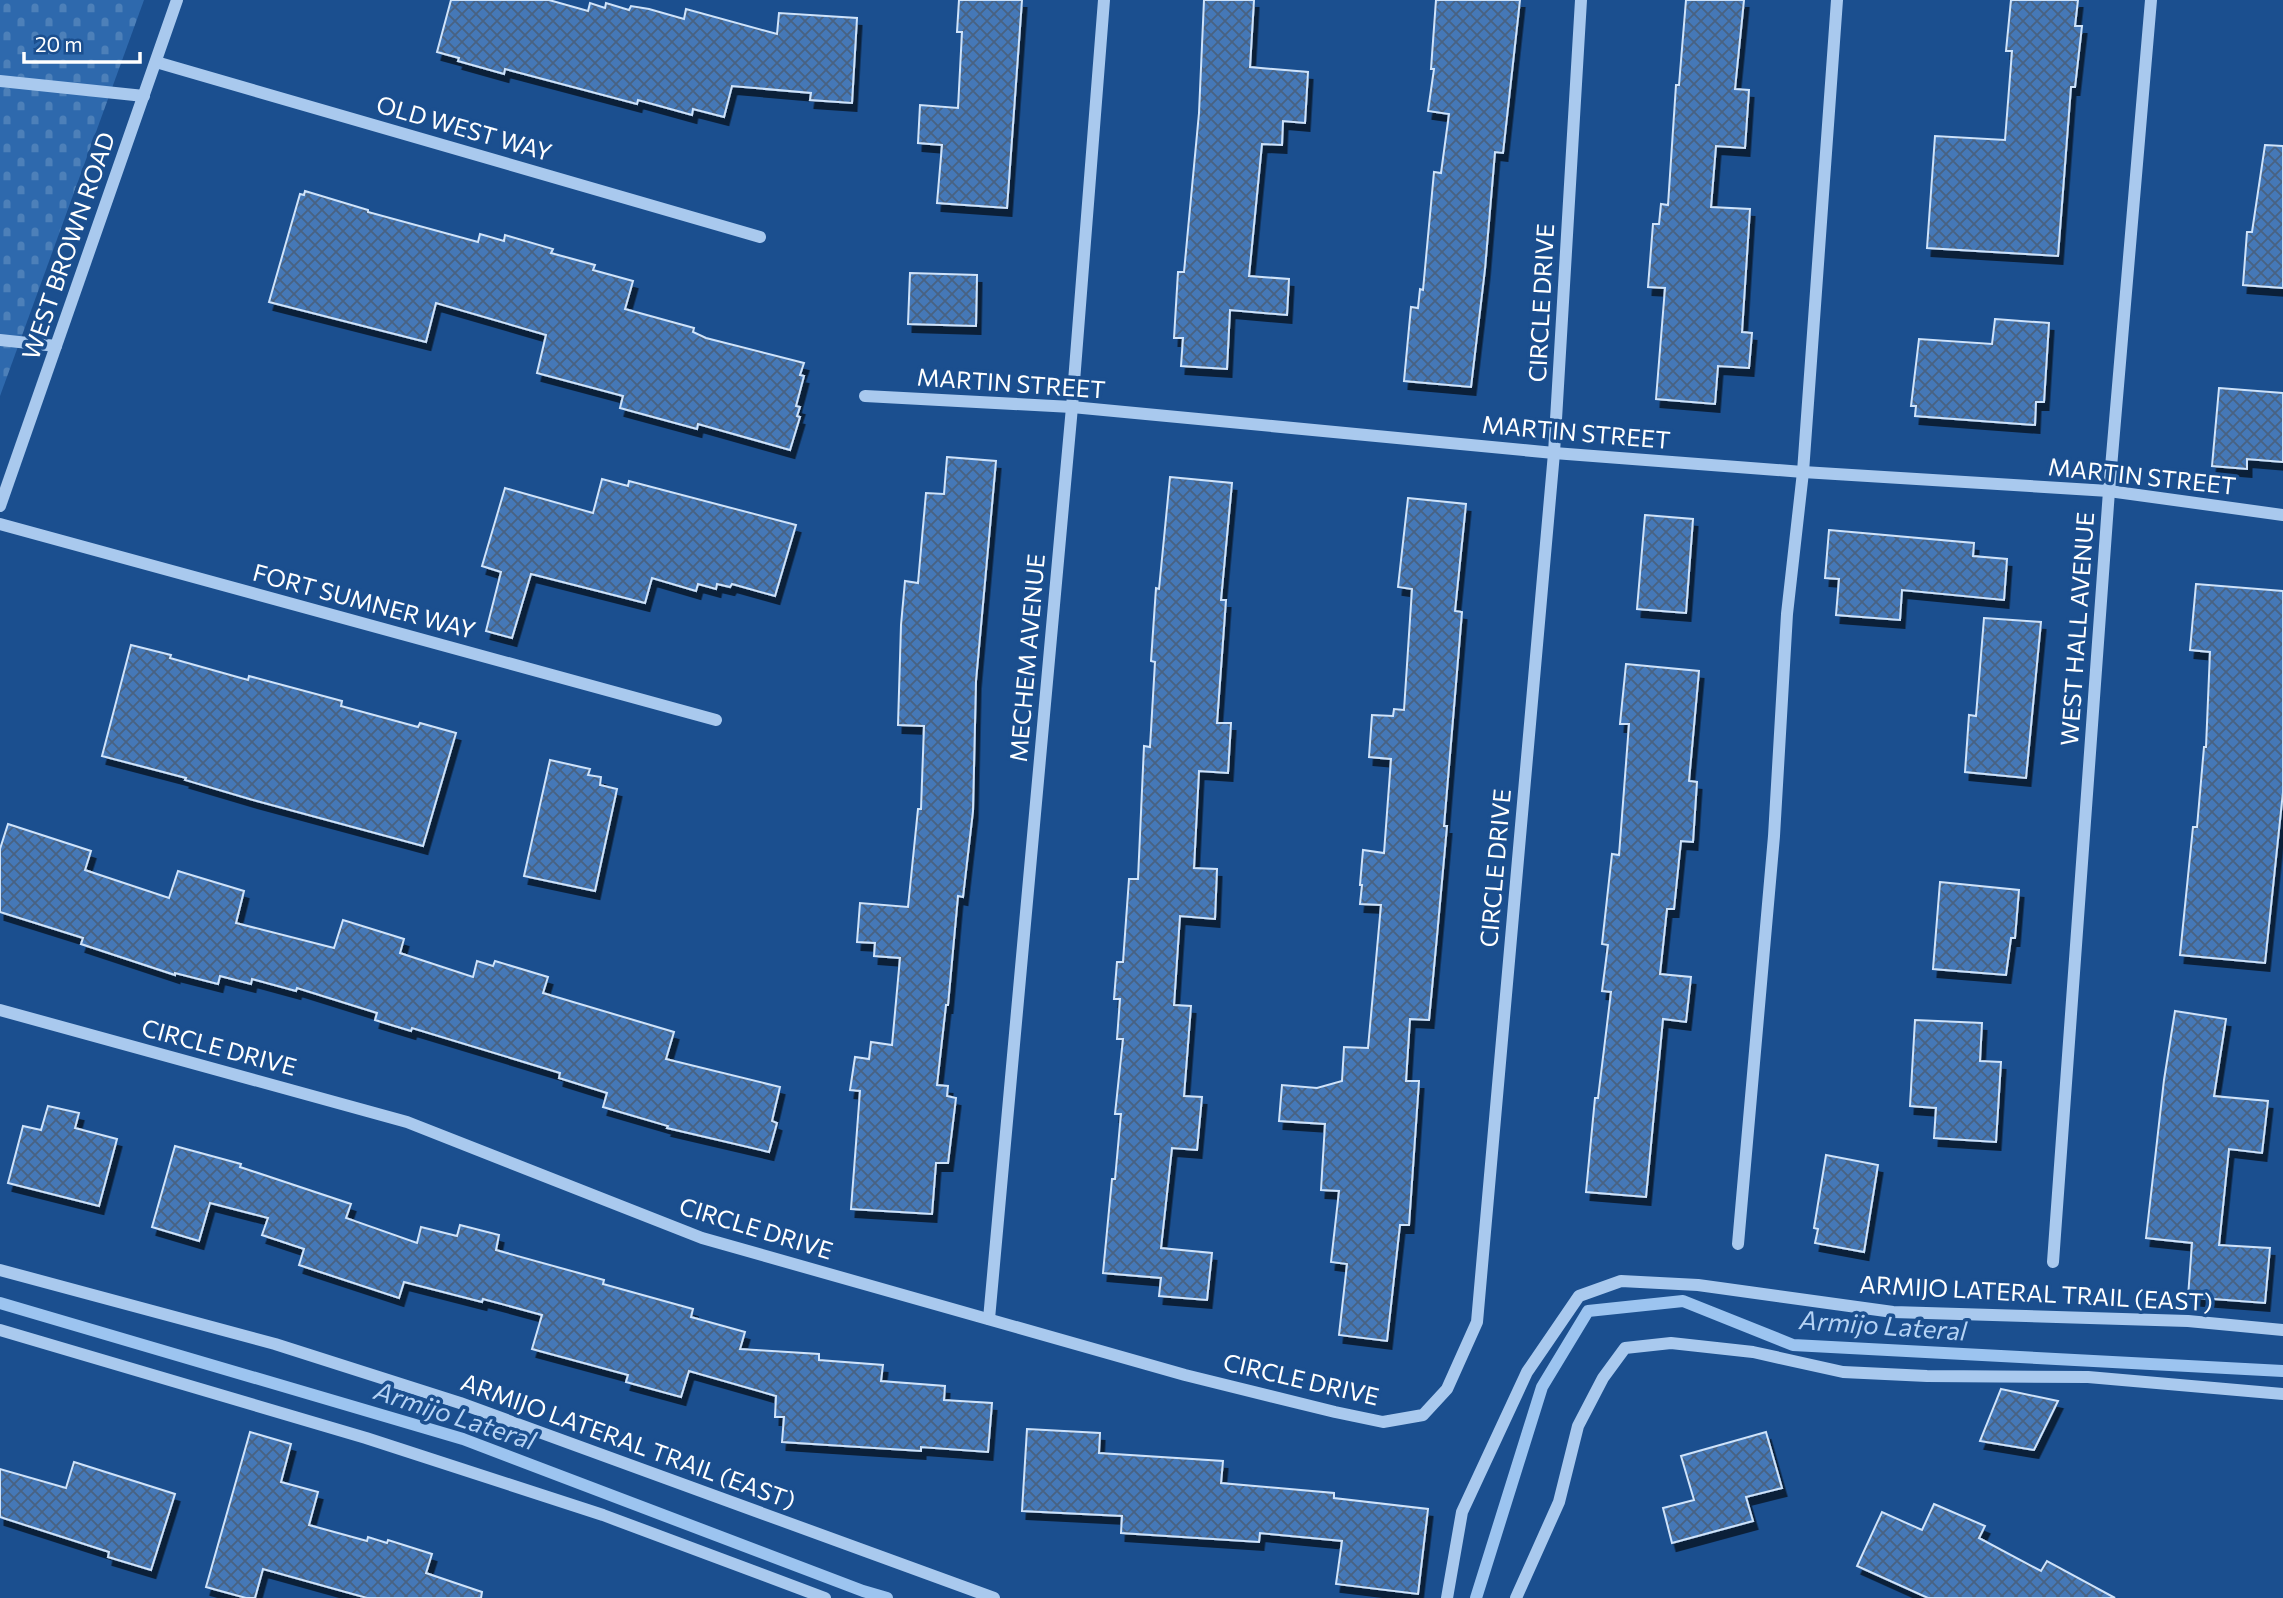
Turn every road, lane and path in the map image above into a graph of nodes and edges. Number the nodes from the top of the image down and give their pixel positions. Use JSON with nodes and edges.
{"nodes":[{"id":1,"x":177,"y":0,"type":"edge"},
{"id":2,"x":1104,"y":0,"type":"edge"},
{"id":3,"x":1581,"y":0,"type":"edge"},
{"id":4,"x":1837,"y":0,"type":"edge"},
{"id":5,"x":2151,"y":0,"type":"edge"},
{"id":6,"x":156,"y":62,"type":"junction"},
{"id":7,"x":0,"y":81,"type":"edge"},
{"id":8,"x":144,"y":96,"type":"junction"},
{"id":9,"x":760,"y":237,"type":"dead end"},
{"id":10,"x":0,"y":340,"type":"edge"},
{"id":11,"x":56,"y":346,"type":"junction"},
{"id":12,"x":865,"y":396,"type":"dead end"},
{"id":13,"x":1072,"y":407,"type":"junction"},
{"id":14,"x":1554,"y":453,"type":"junction"},
{"id":15,"x":1803,"y":472,"type":"junction"},
{"id":16,"x":2109,"y":491,"type":"junction"},
{"id":17,"x":0,"y":506,"type":"edge"},
{"id":18,"x":2283,"y":515,"type":"edge"},
{"id":19,"x":0,"y":524,"type":"edge"},
{"id":20,"x":716,"y":720,"type":"dead end"},
{"id":21,"x":0,"y":1010,"type":"edge"},
{"id":22,"x":1738,"y":1244,"type":"dead end"},
{"id":23,"x":2053,"y":1262,"type":"dead end"},
{"id":24,"x":0,"y":1270,"type":"edge"},
{"id":25,"x":989,"y":1319,"type":"junction"},
{"id":26,"x":0,"y":1330,"type":"edge"},
{"id":27,"x":2283,"y":1330,"type":"edge"},
{"id":28,"x":2283,"y":1394,"type":"edge"},
{"id":29,"x":825,"y":1598,"type":"edge"},
{"id":30,"x":994,"y":1598,"type":"edge"},
{"id":31,"x":1447,"y":1598,"type":"edge"},
{"id":32,"x":1516,"y":1598,"type":"edge"}],
"edges":[{"from":1,"to":6,"type":"street","name":"WEST BROWN ROAD"},
{"from":2,"to":13,"type":"street","name":"MECHEM AVENUE"},
{"from":3,"to":14,"type":"street","name":"CIRCLE DRIVE"},
{"from":4,"to":15,"type":"street"},
{"from":5,"to":16,"type":"street","name":"WEST HALL AVENUE"},
{"from":6,"to":8,"type":"street","name":"WEST BROWN ROAD"},
{"from":6,"to":9,"type":"street","name":"OLD WEST WAY"},
{"from":7,"to":8,"type":"street"},
{"from":8,"to":11,"type":"street","name":"WEST BROWN ROAD"},
{"from":10,"to":11,"type":"street"},
{"from":11,"to":17,"type":"street","name":"WEST BROWN ROAD"},
{"from":12,"to":13,"type":"street","name":"MARTIN STREET"},
{"from":13,"to":14,"type":"street","name":"MARTIN STREET"},
{"from":13,"to":25,"type":"street","name":"MECHEM AVENUE"},
{"from":14,"to":15,"type":"street","name":"MARTIN STREET"},
{"from":14,"to":25,"type":"street","name":"CIRCLE DRIVE"},
{"from":15,"to":16,"type":"street","name":"MARTIN STREET"},
{"from":15,"to":22,"type":"street"},
{"from":16,"to":18,"type":"street","name":"MARTIN STREET"},
{"from":16,"to":23,"type":"street","name":"WEST HALL AVENUE"},
{"from":19,"to":20,"type":"street","name":"FORT SUMNER WAY"},
{"from":21,"to":25,"type":"street","name":"CIRCLE DRIVE"},
{"from":24,"to":30,"type":"street","name":"ARMIJO LATERAL TRAIL (EAST)"},
{"from":26,"to":29,"type":"street"},
{"from":27,"to":31,"type":"street","name":"ARMIJO LATERAL TRAIL (EAST)"},
{"from":28,"to":32,"type":"street"}]}
